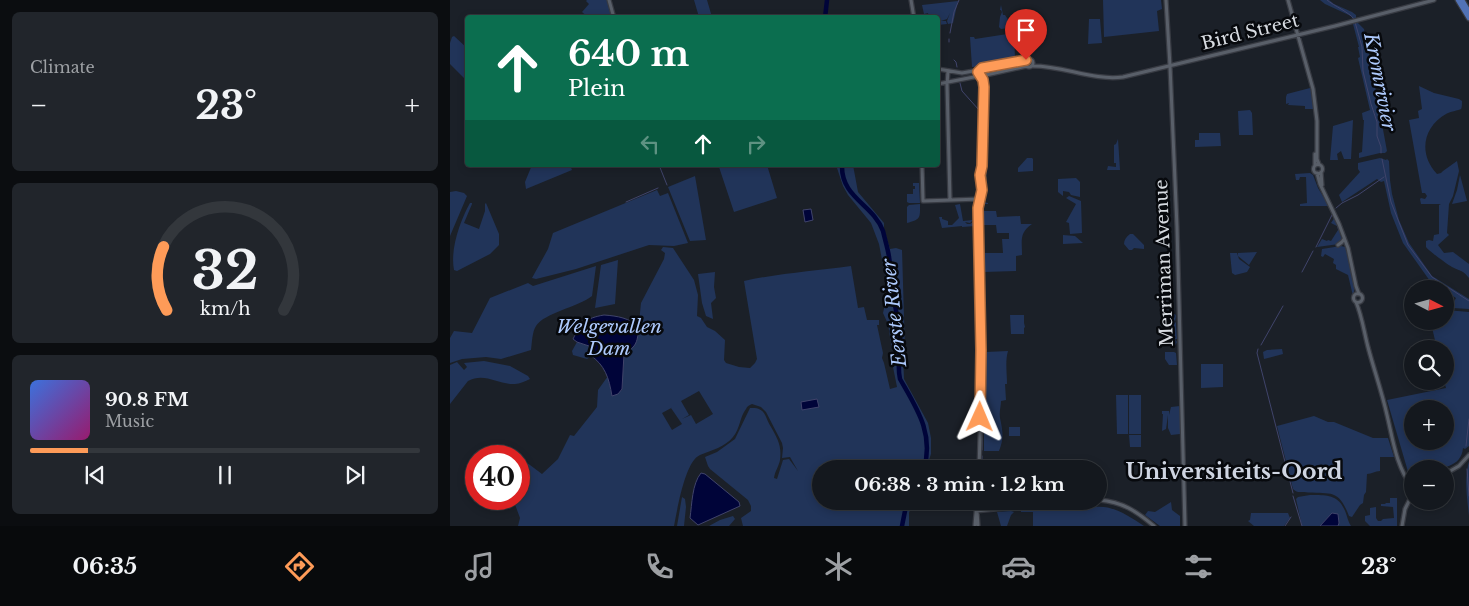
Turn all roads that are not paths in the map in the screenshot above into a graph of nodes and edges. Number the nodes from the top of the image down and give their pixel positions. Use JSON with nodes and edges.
{"nodes":[{"id":1,"x":609,"y":0,"type":"edge"},
{"id":2,"x":911,"y":0,"type":"edge"},
{"id":3,"x":1166,"y":0,"type":"edge"},
{"id":4,"x":1288,"y":0,"type":"edge"},
{"id":5,"x":1434,"y":0,"type":"edge"},
{"id":6,"x":1458,"y":0,"type":"edge"},
{"id":7,"x":1462,"y":0,"type":"edge"},
{"id":8,"x":1469,"y":12,"type":"edge"},
{"id":9,"x":613,"y":15,"type":"edge"},
{"id":10,"x":914,"y":15,"type":"edge"},
{"id":11,"x":1469,"y":18,"type":"edge"},
{"id":12,"x":1298,"y":34,"type":"junction"},
{"id":13,"x":1026,"y":60,"type":"junction"},
{"id":14,"x":1032,"y":64,"type":"junction"},
{"id":15,"x":1026,"y":66,"type":"junction"},
{"id":16,"x":1170,"y":66,"type":"junction"},
{"id":17,"x":940,"y":69,"type":"edge"},
{"id":18,"x":984,"y":69,"type":"junction"},
{"id":19,"x":979,"y":70,"type":"junction"},
{"id":20,"x":948,"y":71,"type":"junction"},
{"id":21,"x":980,"y":76,"type":"junction"},
{"id":22,"x":986,"y":76,"type":"junction"},
{"id":23,"x":947,"y":83,"type":"junction"},
{"id":24,"x":940,"y":84,"type":"edge"},
{"id":25,"x":984,"y":87,"type":"junction"},
{"id":26,"x":1317,"y":164,"type":"junction"},
{"id":27,"x":922,"y":167,"type":"edge"},
{"id":28,"x":1319,"y":173,"type":"junction"},
{"id":29,"x":980,"y":199,"type":"junction"},
{"id":30,"x":950,"y":200,"type":"junction"},
{"id":31,"x":1345,"y":238,"type":"junction"},
{"id":32,"x":1338,"y":245,"type":"dead end"},
{"id":33,"x":1357,"y":294,"type":"junction"},
{"id":34,"x":1356,"y":302,"type":"junction"},
{"id":35,"x":1361,"y":302,"type":"junction"},
{"id":36,"x":1360,"y":314,"type":"junction"},
{"id":37,"x":1469,"y":455,"type":"edge"},
{"id":38,"x":979,"y":460,"type":"edge"},
{"id":39,"x":1454,"y":469,"type":"edge"},
{"id":40,"x":1404,"y":474,"type":"edge"},
{"id":41,"x":1107,"y":501,"type":"edge"},
{"id":42,"x":987,"y":510,"type":"edge"},
{"id":43,"x":1405,"y":510,"type":"edge"},
{"id":44,"x":977,"y":511,"type":"joint"},
{"id":45,"x":976,"y":526,"type":"edge"},
{"id":46,"x":1154,"y":526,"type":"edge"},
{"id":47,"x":1185,"y":526,"type":"edge"},
{"id":48,"x":1402,"y":526,"type":"edge"}],
"edges":[{"from":1,"to":9,"type":"street"},
{"from":2,"to":10,"type":"street"},
{"from":3,"to":16,"type":"street","name":"Merriman Avenue"},
{"from":4,"to":12,"type":"street"},
{"from":5,"to":12,"type":"street","name":"Bird Street"},
{"from":6,"to":11,"type":"main road"},
{"from":7,"to":8,"type":"main road"},
{"from":12,"to":16,"type":"street","name":"Bird Street"},
{"from":12,"to":26,"type":"street"},
{"from":13,"to":14,"type":"street"},
{"from":13,"to":15,"type":"street"},
{"from":13,"to":18,"type":"street"},
{"from":14,"to":15,"type":"street"},
{"from":14,"to":16,"type":"street","name":"Bird Street"},
{"from":15,"to":22,"type":"street"},
{"from":16,"to":47,"type":"street","name":"Merriman Avenue"},
{"from":17,"to":20,"type":"street"},
{"from":18,"to":19,"type":"street"},
{"from":18,"to":22,"type":"street"},
{"from":19,"to":20,"type":"street"},
{"from":19,"to":21,"type":"street"},
{"from":20,"to":23,"type":"street"},
{"from":21,"to":22,"type":"street"},
{"from":21,"to":23,"type":"street"},
{"from":21,"to":25,"type":"street"},
{"from":22,"to":25,"type":"street"},
{"from":23,"to":24,"type":"street"},
{"from":23,"to":30,"type":"street"},
{"from":25,"to":29,"type":"street"},
{"from":26,"to":28,"type":"street"},
{"from":26,"to":28,"type":"street"},
{"from":27,"to":30,"type":"street"},
{"from":28,"to":31,"type":"street"},
{"from":29,"to":30,"type":"street"},
{"from":29,"to":38,"type":"street"},
{"from":31,"to":32,"type":"street"},
{"from":31,"to":33,"type":"street"},
{"from":33,"to":34,"type":"street"},
{"from":33,"to":35,"type":"street"},
{"from":34,"to":35,"type":"street"},
{"from":34,"to":36,"type":"street"},
{"from":35,"to":36,"type":"street"},
{"from":36,"to":40,"type":"street"},
{"from":37,"to":39,"type":"street"},
{"from":41,"to":46,"type":"street"},
{"from":42,"to":44,"type":"street"},
{"from":43,"to":48,"type":"street"},
{"from":44,"to":45,"type":"street"}]}
